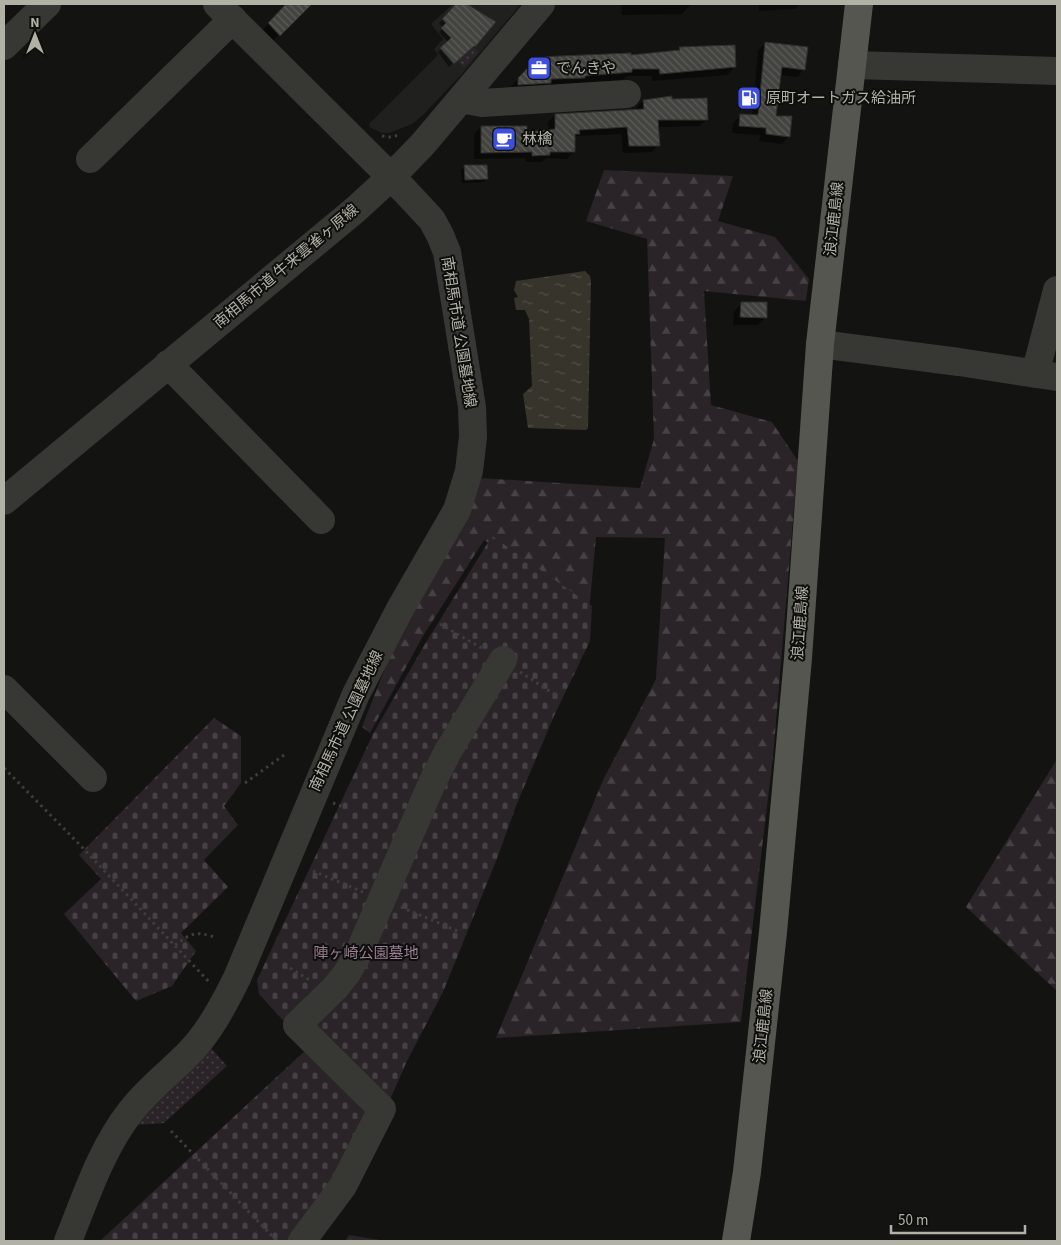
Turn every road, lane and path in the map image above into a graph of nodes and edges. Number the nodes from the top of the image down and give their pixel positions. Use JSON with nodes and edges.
{"nodes":[{"id":1,"x":47,"y":4,"type":"edge"},
{"id":2,"x":541,"y":4,"type":"edge"},
{"id":3,"x":859,"y":4,"type":"edge"},
{"id":4,"x":225,"y":11,"type":"edge"},
{"id":5,"x":4,"y":46,"type":"edge"},
{"id":6,"x":852,"y":65,"type":"junction"},
{"id":7,"x":1057,"y":71,"type":"edge"},
{"id":8,"x":626,"y":94,"type":"dead end"},
{"id":9,"x":461,"y":99,"type":"junction"},
{"id":10,"x":90,"y":159,"type":"dead end"},
{"id":11,"x":392,"y":177,"type":"junction"},
{"id":12,"x":1057,"y":290,"type":"edge"},
{"id":13,"x":820,"y":344,"type":"junction"},
{"id":14,"x":168,"y":364,"type":"junction"},
{"id":15,"x":1046,"y":376,"type":"edge"},
{"id":16,"x":4,"y":501,"type":"edge"},
{"id":17,"x":321,"y":520,"type":"dead end"},
{"id":18,"x":503,"y":660,"type":"dead end"},
{"id":19,"x":4,"y":689,"type":"edge"},
{"id":20,"x":284,"y":755,"type":"dead end"},
{"id":21,"x":4,"y":768,"type":"edge"},
{"id":22,"x":93,"y":778,"type":"dead end"},
{"id":23,"x":245,"y":783,"type":"dead end"},
{"id":24,"x":217,"y":938,"type":"dead end"},
{"id":25,"x":175,"y":945,"type":"junction"},
{"id":26,"x":226,"y":1000,"type":"junction"},
{"id":27,"x":171,"y":1131,"type":"dead end"},
{"id":28,"x":68,"y":1241,"type":"edge"},
{"id":29,"x":276,"y":1241,"type":"edge"},
{"id":30,"x":302,"y":1241,"type":"edge"},
{"id":31,"x":736,"y":1241,"type":"edge"}],
"edges":[{"from":1,"to":5,"type":"street"},
{"from":2,"to":9,"type":"street","name":"南相馬市道 牛来雲雀ヶ原線"},
{"from":3,"to":6,"type":"main road","name":"浪江鹿島線"},
{"from":4,"to":10,"type":"street"},
{"from":4,"to":11,"type":"street","name":"南相馬市道 公園墓地線"},
{"from":6,"to":7,"type":"street"},
{"from":6,"to":13,"type":"main road","name":"浪江鹿島線"},
{"from":8,"to":9,"type":"street"},
{"from":9,"to":11,"type":"street","name":"南相馬市道 牛来雲雀ヶ原線"},
{"from":11,"to":14,"type":"street","name":"南相馬市道 牛来雲雀ヶ原線"},
{"from":11,"to":26,"type":"street","name":"南相馬市道 公園墓地線"},
{"from":12,"to":15,"type":"street"},
{"from":13,"to":15,"type":"street"},
{"from":13,"to":31,"type":"main road","name":"浪江鹿島線"},
{"from":14,"to":16,"type":"street","name":"南相馬市道 牛来雲雀ヶ原線"},
{"from":14,"to":17,"type":"street"},
{"from":18,"to":30,"type":"street"},
{"from":19,"to":22,"type":"street"},
{"from":20,"to":23,"type":"path"},
{"from":21,"to":25,"type":"path"},
{"from":24,"to":25,"type":"path"},
{"from":25,"to":26,"type":"path"},
{"from":26,"to":28,"type":"street","name":"南相馬市道 公園墓地線"},
{"from":27,"to":29,"type":"path"}]}
